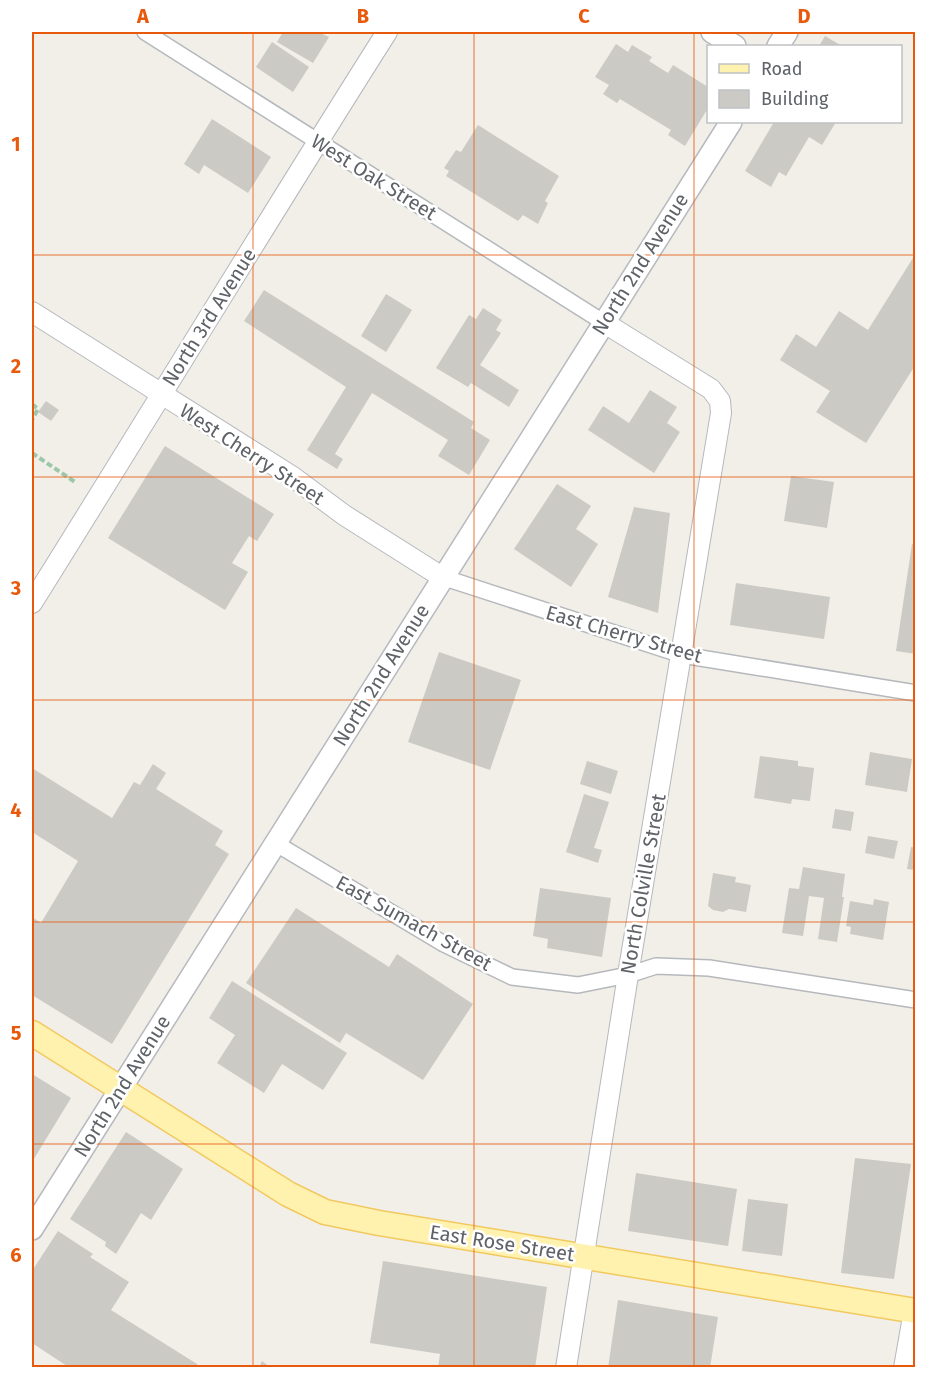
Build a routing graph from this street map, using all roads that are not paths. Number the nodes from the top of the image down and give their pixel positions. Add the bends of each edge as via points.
1 (145, 32) edge
2 (387, 32) edge
3 (712, 32) edge
4 (787, 32) edge
5 (733, 45) edge
6 (779, 45) edge
7 (730, 123) edge
8 (317, 141) junction
9 (32, 312) edge
10 (603, 322) junction
11 (161, 395) junction
12 (442, 578) junction
13 (32, 603) edge
14 (682, 655) junction
15 (915, 693) edge
16 (275, 843) junction
17 (628, 975) junction
18 (915, 1000) edge
19 (32, 1033) edge
20 (120, 1089) junction
21 (32, 1229) edge
22 (584, 1257) junction
23 (915, 1307) edge
24 (566, 1368) edge
25 (904, 1368) edge

1 - 8 street, West Oak Street
2 - 8 street, North 3rd Avenue
3 - 5 main road
4 - 6 main road
7 - 10 main road, North 2nd Avenue
8 - 10 street, West Oak Street
8 - 11 street, North 3rd Avenue
9 - 11 street, West Cherry Street
10 - 12 main road, North 2nd Avenue
10 - 14 street, North Colville Street via 711,389 720,401
11 - 12 street, West Cherry Street via 293,477
11 - 13 street, North 3rd Avenue
12 - 14 street, East Cherry Street
12 - 16 main road, North 2nd Avenue
14 - 15 street, East Cherry Street
14 - 17 street, North Colville Street
16 - 17 street, East Sumach Street via 444,944 512,977 578,985
16 - 20 main road, North 2nd Avenue
17 - 18 street, East Sumach Street via 656,966 710,968
17 - 22 street, North Colville Street
19 - 20 main road, East Rose Street
20 - 21 main road, North 2nd Avenue
20 - 22 main road, East Rose Street via 288,1194 325,1212
22 - 23 main road, East Rose Street
22 - 24 street, North Colville Street
23 - 25 street

